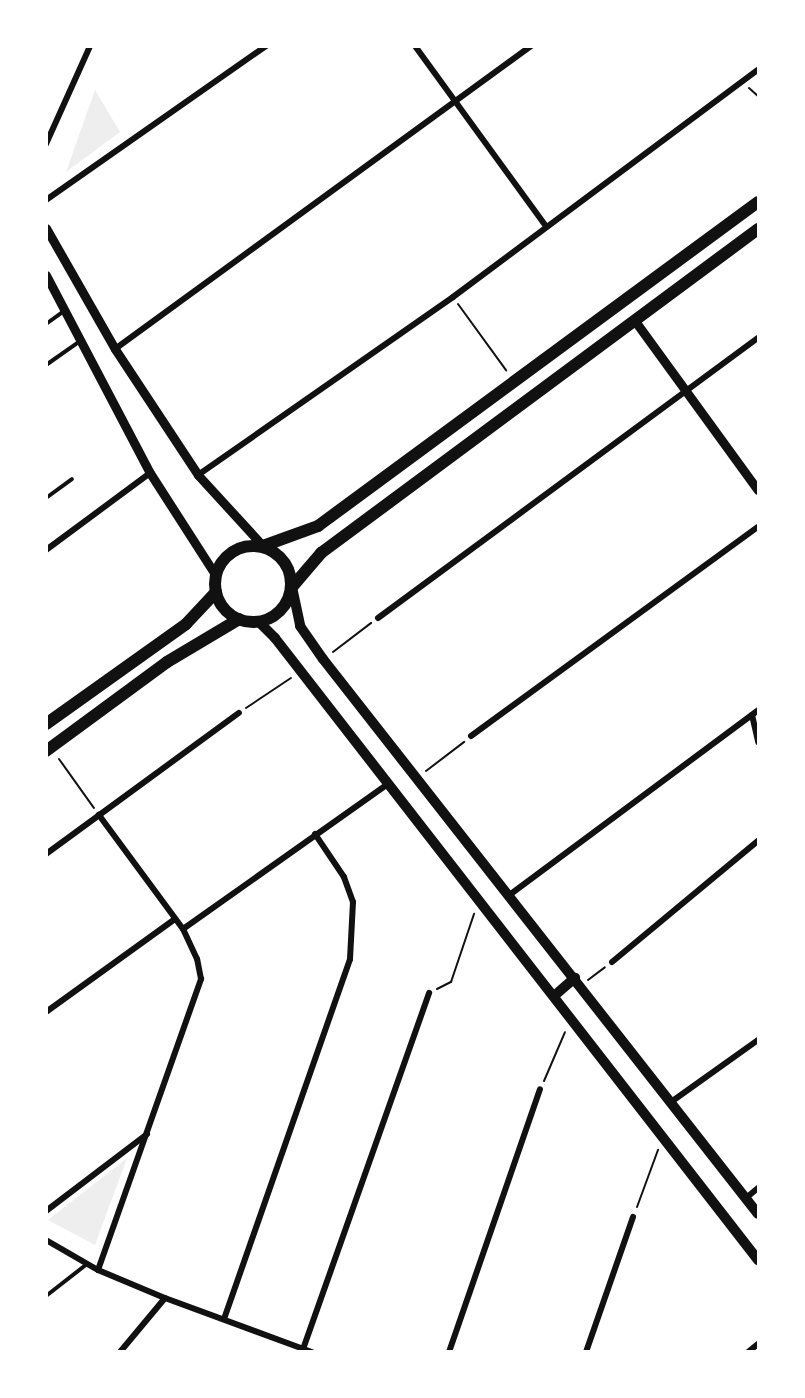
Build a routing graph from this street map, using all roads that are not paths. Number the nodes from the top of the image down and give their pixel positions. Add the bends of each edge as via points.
1 (90, 46) edge
2 (266, 46) edge
3 (415, 46) edge
4 (531, 46) edge
5 (759, 70) edge
6 (453, 102) junction
7 (46, 144) edge
8 (46, 200) edge
9 (759, 202) edge
10 (545, 225) junction
11 (46, 228) edge
12 (759, 229) edge
13 (46, 275) edge
14 (65, 311) junction
15 (635, 321) junction
16 (46, 324) edge
17 (759, 338) edge
18 (81, 340) junction
19 (115, 349) junction
20 (46, 365) edge
21 (686, 391) junction
22 (150, 473) junction
23 (198, 475) junction
24 (72, 478) dead end
25 (759, 490) edge
26 (46, 498) edge
27 (759, 526) edge
28 (263, 546) junction
29 (46, 550) edge
30 (216, 576) junction
31 (292, 587) junction
32 (216, 592) junction
33 (378, 618) road end
34 (239, 619) junction
35 (258, 622) junction
36 (759, 710) edge
37 (239, 713) road end
38 (752, 715) junction
39 (46, 724) edge
40 (471, 736) road end
41 (759, 742) edge
42 (49, 749) edge
43 (388, 784) junction
44 (99, 815) junction
45 (315, 834) junction
46 (759, 841) edge
47 (46, 854) edge
48 (508, 896) junction
49 (175, 919) junction
50 (183, 929) junction
51 (612, 962) road end
52 (578, 982) junction
53 (429, 993) road end
54 (554, 996) junction
55 (46, 1012) edge
56 (759, 1040) edge
57 (540, 1089) road end
58 (671, 1102) junction
59 (147, 1134) junction
60 (759, 1188) edge
61 (746, 1198) junction
62 (46, 1211) edge
63 (759, 1214) edge
64 (633, 1217) road end
65 (46, 1240) edge
66 (759, 1260) edge
67 (88, 1264) junction
68 (98, 1270) junction
69 (46, 1296) edge
70 (165, 1298) junction
71 (224, 1319) junction
72 (759, 1344) edge
73 (302, 1350) edge
74 (123, 1351) edge
75 (312, 1352) edge
76 (450, 1352) edge
77 (586, 1352) edge
78 (748, 1352) edge

1 - 7 street
2 - 8 street
3 - 6 street
4 - 6 street
5 - 10 street
6 - 10 street
6 - 19 street
9 - 28 main road via 318,526
10 - 23 street via 453,297
11 - 19 street
12 - 15 main road
13 - 14 street
14 - 16 lane
14 - 18 street
15 - 21 street
15 - 31 main road via 321,553
17 - 21 street
18 - 20 lane
18 - 22 street
19 - 23 street
21 - 25 street
21 - 33 street
22 - 29 street
22 - 30 street
23 - 28 street
24 - 26 lane
27 - 40 street
28 - 30 main road via 234,551 222,561
28 - 31 main road via 282,558
30 - 32 main road
31 - 35 main road via 280,611
31 - 48 main road via 300,626 323,659
32 - 34 main road via 226,611
32 - 39 main road via 186,624
34 - 35 main road
34 - 42 main road via 167,662
35 - 43 main road
36 - 38 street
37 - 44 street
38 - 41 street
38 - 48 street
43 - 45 street
43 - 54 main road
44 - 47 street
44 - 49 street
45 - 50 street
45 - 71 street via 344,877 353,902 350,959
46 - 51 street
48 - 52 main road
49 - 50 street
49 - 55 street
50 - 59 street via 197,959 201,979
52 - 54 main road
52 - 58 main road
53 - 73 street
54 - 66 main road
56 - 58 street
57 - 76 street
58 - 61 main road
59 - 62 street
59 - 68 street
60 - 61 street
61 - 63 main road
64 - 77 street
65 - 67 street
67 - 68 street
67 - 69 lane
68 - 70 street
70 - 71 street
70 - 74 street
71 - 73 street
72 - 78 street
73 - 75 street

